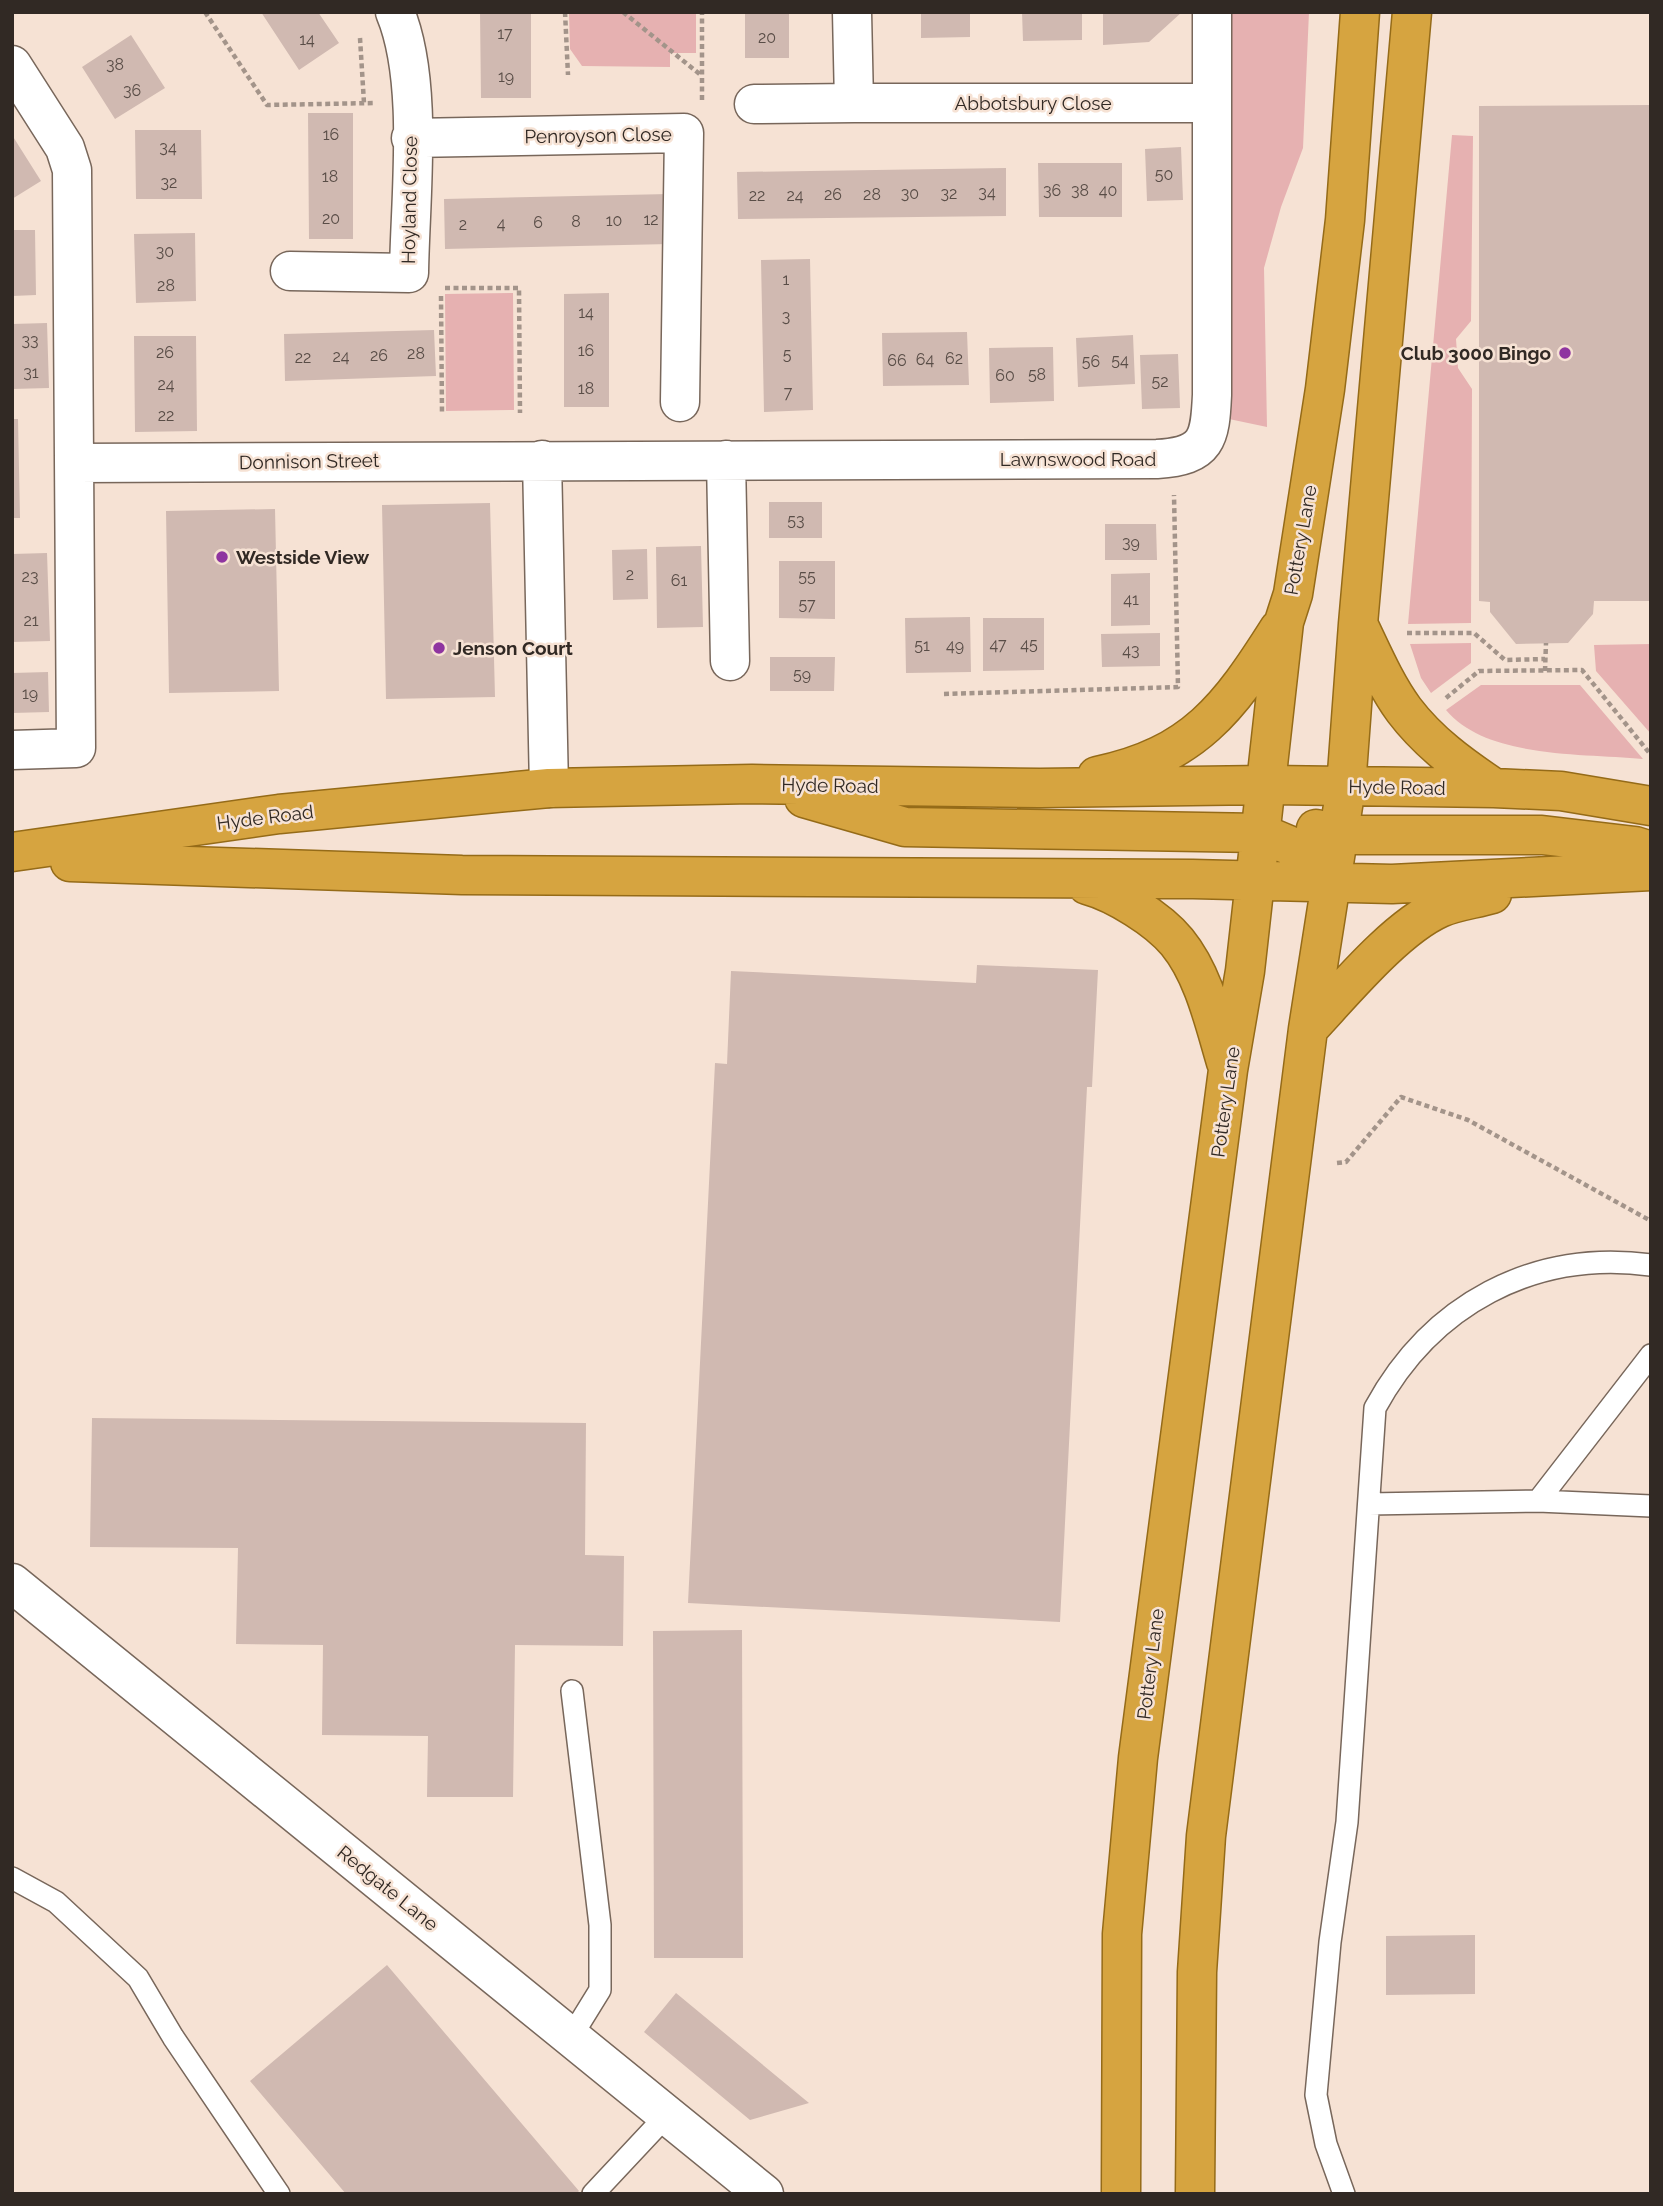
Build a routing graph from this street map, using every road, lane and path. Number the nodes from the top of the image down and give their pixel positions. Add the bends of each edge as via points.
1 (205, 12) edge
2 (395, 12) edge
3 (565, 12) edge
4 (623, 12) edge
5 (702, 12) edge
6 (852, 12) edge
7 (1212, 12) edge
8 (1360, 12) edge
9 (1412, 12) edge
10 (12, 65) edge
11 (568, 75) dead end
12 (702, 76) junction
13 (384, 102) dead end
14 (712, 103) dead end
15 (854, 103) junction
16 (1212, 103) junction
17 (754, 104) dead end
18 (411, 138) junction
19 (290, 271) dead end
20 (680, 402) dead end
21 (520, 413) dead end
22 (442, 414) dead end
23 (542, 460) junction
24 (726, 460) junction
25 (76, 463) junction
26 (1174, 481) dead end
27 (1284, 622) junction
28 (1357, 624) junction
29 (1395, 633) dead end
30 (1546, 643) dead end
31 (1545, 659) junction
32 (730, 661) dead end
33 (1545, 671) junction
34 (944, 694) dead end
35 (1442, 701) dead end
36 (12, 750) edge
37 (1651, 755) edge
38 (752, 784) junction
39 (1266, 785) junction
40 (1346, 787) junction
41 (549, 788) junction
42 (1040, 788) junction
43 (1494, 788) junction
44 (1651, 806) edge
45 (1261, 833) junction
46 (1339, 835) junction
47 (12, 852) edge
48 (12, 859) edge
49 (1641, 865) edge
50 (1068, 880) junction
51 (1255, 881) junction
52 (1331, 883) junction
53 (1308, 1029) junction
54 (1228, 1070) junction
55 (1337, 1163) dead end
56 (1651, 1221) edge
57 (1651, 1265) edge
58 (1651, 1354) edge
59 (1538, 1501) junction
60 (1369, 1504) junction
61 (1651, 1506) edge
62 (12, 1583) edge
63 (572, 1691) dead end
64 (12, 1878) edge
65 (571, 2037) junction
66 (667, 2115) junction
67 (279, 2194) edge
68 (593, 2194) edge
69 (764, 2194) edge
70 (1121, 2194) edge
71 (1195, 2194) edge
72 (1344, 2194) edge

1 - 13 path via 267,105
2 - 18 street, Hoyland Close via 406,39
3 - 11 path
4 - 12 path
5 - 12 path
6 - 15 street
7 - 16 street, Lawnswood Road
8 - 27 highway, Pottery Lane via 1345,220 1325,389 1293,594
9 - 28 highway
10 - 25 street via 65,148 72,170
12 - 14 path via 702,103
15 - 16 street, Abbotsbury Close
15 - 17 street, Abbotsbury Close
16 - 24 street, Lawnswood Road via 1212,395 1210,433 1194,451 1157,459
18 - 19 street, Hoyland Close via 410,273
18 - 20 street, Penroyson Close via 684,133
21 - 22 path via 519,288 440,288
23 - 24 street, Lawnswood Road
23 - 25 street, Donnison Street
23 - 41 street
24 - 32 street
25 - 36 street via 76,748
26 - 34 path, Lawnswood Road via 1178,687
27 - 39 highway, Pottery Lane
27 - 42 highway via 1245,682 1195,736 1124,771
28 - 40 highway
28 - 43 highway via 1417,726
29 - 31 path via 1474,633 1505,660
30 - 31 path
31 - 33 path
33 - 35 path via 1479,671
33 - 37 path via 1582,670
38 - 41 highway, Hyde Road
38 - 42 highway, Hyde Road
38 - 45 highway via 905,827
39 - 40 highway, Hyde Road
39 - 42 highway, Hyde Road
39 - 45 highway, Pottery Lane
39 - 46 highway via 1280,810 1304,826
40 - 43 highway, Hyde Road
40 - 46 highway
41 - 47 highway, Hyde Road via 279,814
43 - 44 highway, Hyde Road via 1562,791
45 - 51 highway, Pottery Lane
45 - 52 highway via 1312,855
46 - 49 highway via 1542,835 1635,846
46 - 52 highway
48 - 50 highway via 462,876
49 - 52 highway via 1392,884
49 - 53 highway via 1507,890 1441,908 1421,918 1371,963
50 - 51 highway
50 - 54 highway via 1127,903 1177,942 1210,1007
51 - 52 highway
51 - 54 highway, Pottery Lane
52 - 53 highway
53 - 71 highway via 1206,1836 1197,1972
54 - 70 highway, Pottery Lane via 1138,1758 1122,1934
55 - 56 path via 1346,1162 1401,1097 1468,1120
57 - 60 lane via 1617,1262 1538,1272 1478,1296 1436,1328 1394,1374 1376,1408
58 - 59 lane
59 - 60 lane
59 - 61 lane
60 - 72 lane via 1347,1822 1316,2095 1326,2144
62 - 65 street, Redgate Lane
63 - 65 lane via 600,1925 600,1990
64 - 67 lane via 56,1902 138,1978
65 - 66 street, Redgate Lane
66 - 68 lane
66 - 69 street, Redgate Lane

